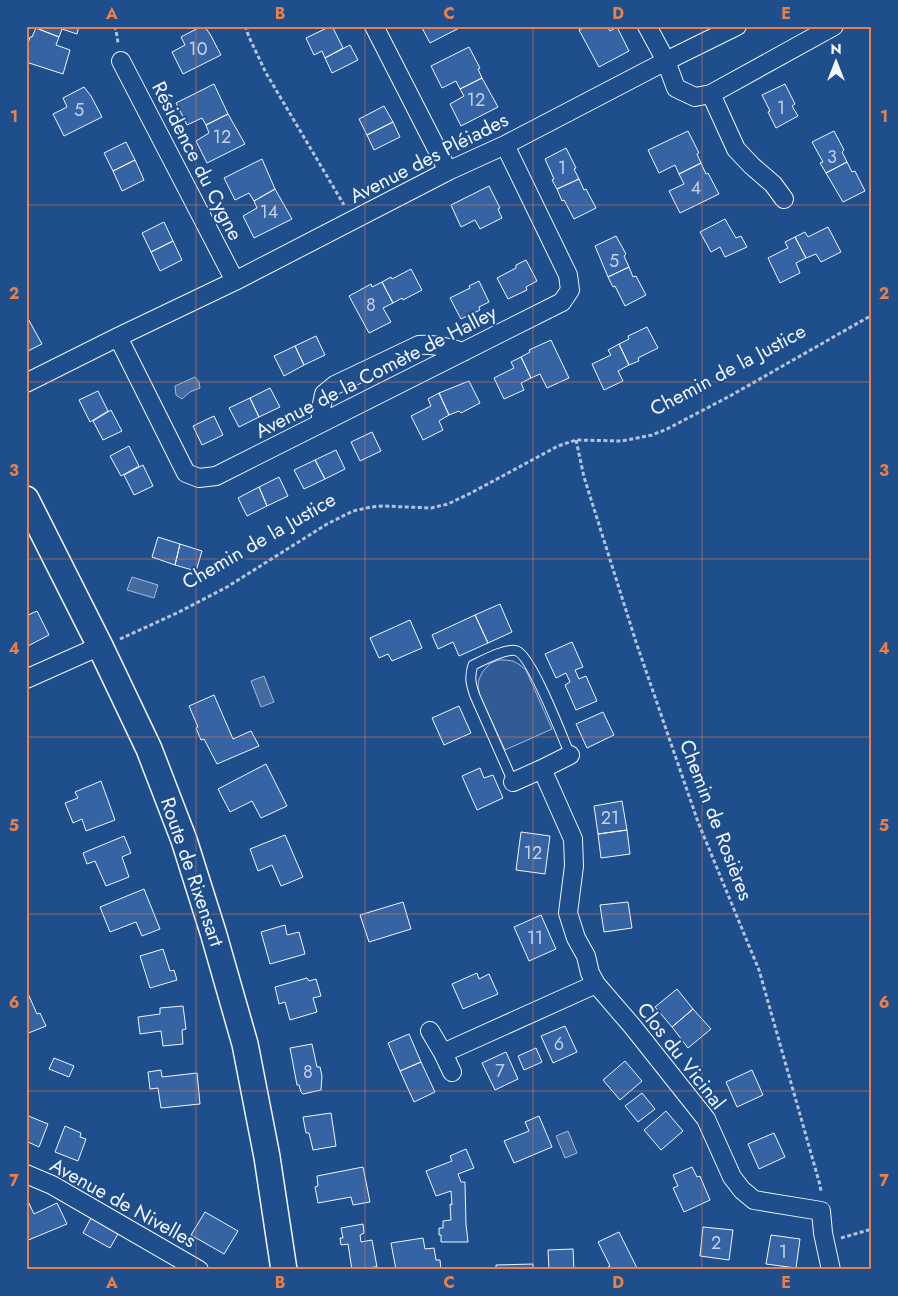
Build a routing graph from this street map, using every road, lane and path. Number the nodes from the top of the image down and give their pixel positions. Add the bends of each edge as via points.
1 (245, 26) edge
2 (374, 26) edge
3 (647, 26) edge
4 (737, 26) edge
5 (828, 27) edge
6 (121, 61) dead end
7 (666, 61) junction
8 (710, 94) junction
9 (505, 145) junction
10 (448, 171) junction
11 (784, 199) dead end
12 (353, 220) junction
13 (235, 281) junction
14 (872, 316) edge
15 (118, 337) junction
16 (463, 352) junction
17 (26, 383) edge
18 (321, 423) junction
19 (576, 440) junction
20 (26, 499) edge
21 (100, 646) junction
22 (26, 679) edge
23 (570, 755) joint
24 (542, 769) junction
25 (513, 782) joint
26 (596, 984) junction
27 (430, 1031) dead end
28 (443, 1053) junction
29 (452, 1072) dead end
30 (26, 1174) edge
31 (822, 1211) junction
32 (872, 1229) edge
33 (826, 1243) junction
34 (198, 1270) edge
35 (284, 1270) edge
36 (831, 1270) edge

1 - 12 path via 266,73
2 - 10 street
3 - 7 street
4 - 7 street, Avenue des Pléiades
5 - 8 street
6 - 13 street, Résidence du Cygne
7 - 8 street via 676,88 695,97
7 - 9 street, Avenue des Pléiades
8 - 11 street via 736,150 773,184
9 - 10 street, Avenue des Pléiades
9 - 16 street, Avenue de la Comète de Halley via 568,275 570,290 562,302
10 - 12 street, Avenue des Pléiades
12 - 13 street, Avenue des Pléiades
13 - 15 street, Avenue des Pléiades
14 - 19 path, Chemin de la Justice via 667,429 622,441
15 - 17 street, Avenue des Pléiades
15 - 18 street, Avenue de la Comète de Halley via 186,473 199,478 216,476
16 - 18 street, Avenue de la Comète de Halley
16 - 18 street via 446,346 419,345 335,385 324,394
19 - 21 path, Chemin de la Justice via 558,446 448,504 431,508 370,506 353,511 202,600 124,638
19 - 31 path, Chemin de Rosières via 584,477 636,642 698,822 759,970 820,1185
20 - 21 street, Route de Rixensart
21 - 22 street
21 - 35 street, Route de Rixensart via 149,749 184,840 214,932 245,1044 268,1157
23 - 24 street
23 - 25 lane via 525,658 517,651 508,650 473,665 470,673 475,696
24 - 25 street
24 - 26 street, Clos du Vicinal via 573,839 574,866 568,913
26 - 28 street
26 - 31 street, Clos du Vicinal via 706,1120 732,1177 742,1190 754,1200
27 - 28 street
28 - 29 street
30 - 34 street, Avenue de Nivelles via 52,1185
31 - 33 street
32 - 33 path
33 - 36 street

